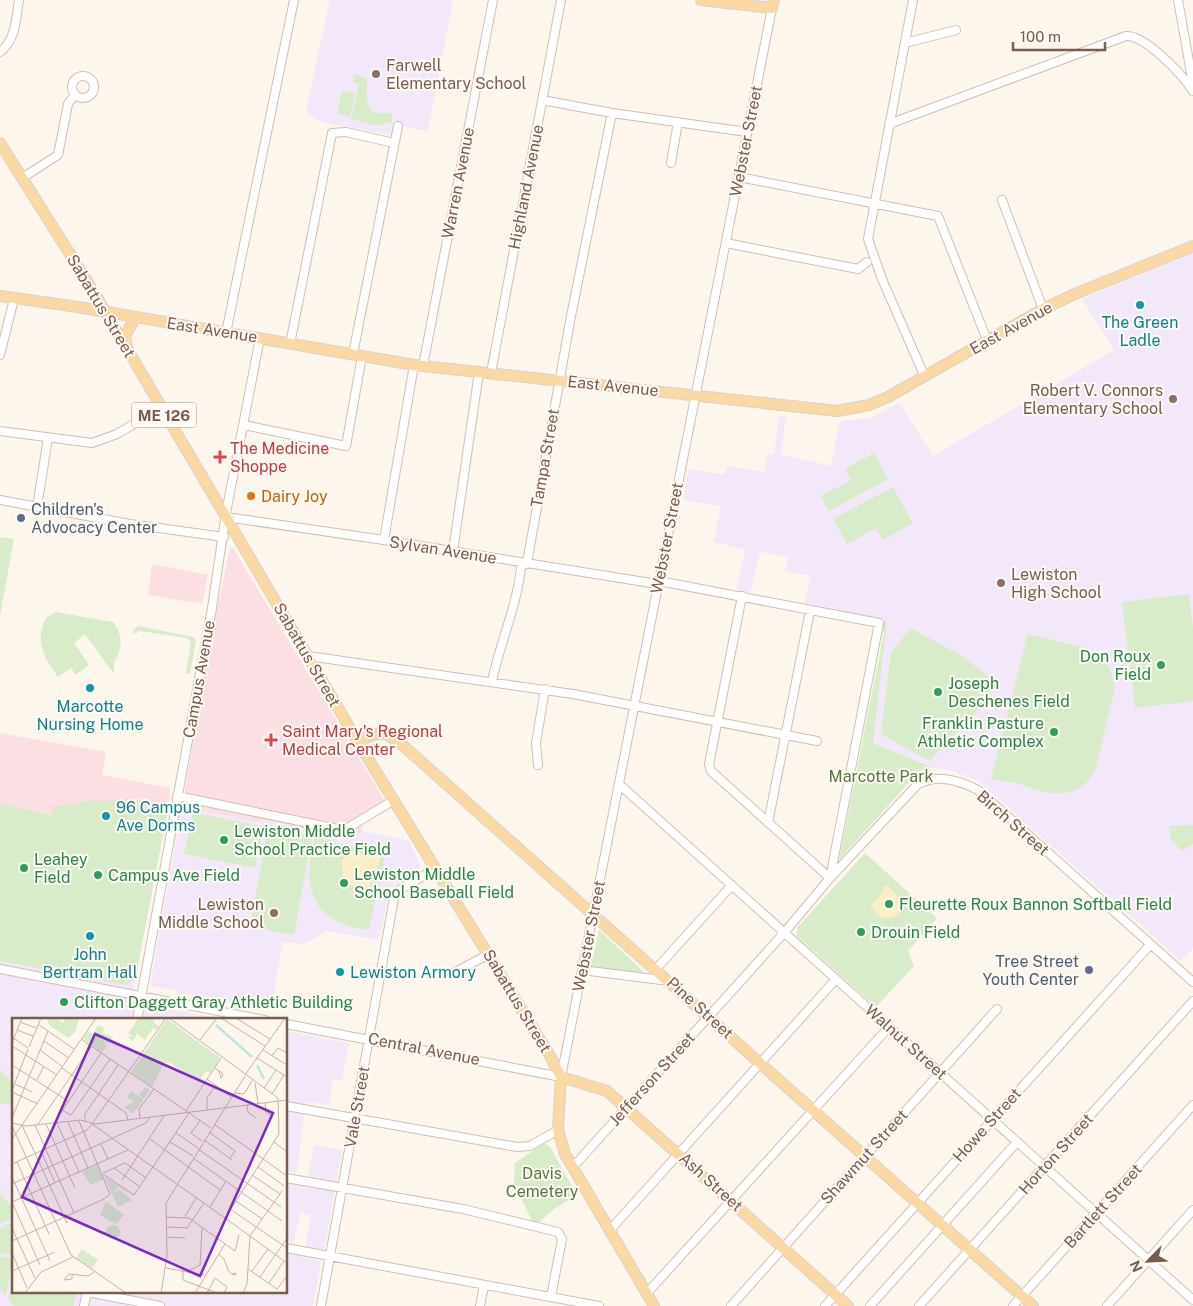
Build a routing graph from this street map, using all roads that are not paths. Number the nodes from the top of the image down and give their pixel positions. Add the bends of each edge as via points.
1 (19, 0) edge
2 (294, 0) edge
3 (494, 0) edge
4 (561, 0) edge
5 (701, 0) edge
6 (913, 0) edge
7 (1178, 0) edge
8 (773, 4) edge
9 (956, 30) dead end
10 (904, 42) junction
11 (0, 52) edge
12 (1193, 84) edge
13 (1193, 91) edge
14 (75, 94) dead end
15 (542, 100) junction
16 (612, 114) junction
17 (678, 122) junction
18 (889, 124) junction
19 (398, 126) dead end
20 (747, 132) junction
21 (0, 143) edge
22 (394, 143) junction
23 (671, 163) dead end
24 (739, 177) junction
25 (22, 178) junction
26 (1002, 200) dead end
27 (873, 202) junction
28 (868, 239) junction
29 (726, 244) junction
30 (1193, 246) edge
31 (867, 262) junction
32 (882, 279) junction
33 (0, 296) edge
34 (14, 299) junction
35 (1044, 309) junction
36 (104, 312) junction
37 (135, 318) junction
38 (226, 333) junction
39 (260, 338) junction
40 (987, 340) junction
41 (290, 344) junction
42 (128, 354) junction
43 (0, 355) edge
44 (357, 355) junction
45 (419, 366) junction
46 (479, 372) junction
47 (491, 373) junction
48 (924, 375) junction
49 (560, 381) junction
50 (696, 394) junction
51 (161, 408) junction
52 (244, 425) junction
53 (0, 431) edge
54 (48, 438) junction
55 (0, 500) edge
56 (37, 507) junction
57 (226, 517) junction
58 (224, 537) junction
59 (384, 540) junction
60 (453, 551) junction
61 (527, 563) junction
62 (659, 581) junction
63 (742, 596) junction
64 (810, 610) junction
65 (308, 656) junction
66 (492, 681) junction
67 (545, 690) junction
68 (634, 705) junction
69 (718, 721) junction
70 (786, 734) junction
71 (817, 741) dead end
72 (358, 742) junction
73 (538, 765) dead end
74 (619, 784) junction
75 (177, 796) junction
76 (394, 800) junction
77 (768, 823) junction
78 (435, 869) junction
79 (830, 878) junction
80 (732, 885) junction
81 (593, 913) junction
82 (784, 933) junction
83 (1150, 945) junction
84 (488, 954) junction
85 (0, 969) edge
86 (656, 969) junction
87 (582, 970) junction
88 (452, 974) dead end
89 (836, 979) junction
90 (670, 981) junction
91 (1193, 982) edge
92 (141, 997) junction
93 (1193, 1001) edge
94 (997, 1009) dead end
95 (709, 1016) junction
96 (137, 1018) edge
97 (254, 1018) edge
98 (288, 1024) edge
99 (889, 1026) junction
100 (370, 1039) junction
101 (761, 1063) junction
102 (940, 1073) junction
103 (561, 1077) junction
104 (288, 1106) edge
105 (1193, 1106) edge
106 (626, 1108) junction
107 (813, 1110) junction
108 (355, 1120) junction
109 (993, 1120) junction
110 (558, 1130) junction
111 (1017, 1142) junction
112 (679, 1153) junction
113 (866, 1156) junction
114 (1045, 1166) junction
115 (573, 1167) junction
116 (288, 1178) edge
117 (342, 1188) junction
118 (731, 1200) junction
119 (918, 1203) junction
120 (1193, 1210) edge
121 (1096, 1213) junction
122 (943, 1225) junction
123 (610, 1230) junction
124 (783, 1247) junction
125 (288, 1248) edge
126 (970, 1250) junction
127 (330, 1256) junction
128 (1149, 1260) junction
129 (484, 1285) junction
130 (646, 1293) junction
131 (97, 1294) edge
132 (835, 1294) junction
133 (1022, 1296) junction
134 (551, 1297) junction
135 (1193, 1300) edge
136 (160, 1306) edge
137 (321, 1306) edge
138 (480, 1306) edge
139 (599, 1306) edge
140 (654, 1306) edge
141 (730, 1306) edge
142 (825, 1306) edge
143 (848, 1306) edge
144 (870, 1306) edge
145 (919, 1306) edge
146 (1013, 1306) edge
147 (1033, 1306) edge
148 (1107, 1306) edge

1 - 11 street via 12,37
2 - 38 street
3 - 45 street, Warren Avenue
4 - 15 street, Highland Avenue
5 - 8 main road
6 - 10 street
7 - 12 street
8 - 20 street, Webster Street
9 - 10 street
10 - 18 street
13 - 18 street via 1147,44 1126,36
14 - 25 street via 68,104 58,155
15 - 16 street
15 - 47 street, Highland Avenue
16 - 17 street
16 - 49 street, Tampa Street
17 - 20 street
17 - 23 street
18 - 27 street
19 - 22 street
20 - 24 street, Webster Street
21 - 25 main road, Sabattus Street / ME 126
22 - 41 street via 346,132 332,133
22 - 44 street
24 - 27 street
24 - 29 street, Webster Street
25 - 36 main road, Sabattus Street / ME 126
26 - 35 street
27 - 28 street
27 - 40 street via 938,216
28 - 31 street
28 - 32 street
29 - 31 street via 858,269
29 - 50 street, Webster Street
30 - 35 main road, East Avenue
31 - 32 street
32 - 48 street
33 - 34 main road, East Avenue
34 - 36 main road, East Avenue
34 - 43 street
35 - 40 main road, East Avenue
36 - 37 main road, East Avenue
36 - 42 main road, Sabattus Street / ME 126
37 - 38 main road, East Avenue
37 - 42 main road via 125,336
38 - 39 main road, East Avenue
39 - 41 main road, East Avenue
39 - 52 street, Campus Avenue
40 - 48 main road, East Avenue
41 - 44 main road, East Avenue
42 - 51 main road, Sabattus Street / ME 126
44 - 45 main road, East Avenue
44 - 52 street via 346,446
45 - 46 main road, East Avenue
45 - 59 street, Warren Avenue
46 - 47 main road, East Avenue
46 - 60 street
47 - 49 main road, East Avenue
48 - 50 main road, East Avenue via 869,405 848,410 806,409
49 - 50 main road, East Avenue
49 - 61 street, Tampa Street
50 - 62 street, Webster Street
51 - 54 street via 117,434 92,443
51 - 57 main road, Sabattus Street / ME 126
52 - 57 street, Campus Avenue
53 - 54 street
54 - 56 street
55 - 56 street
56 - 58 street
57 - 58 street, Campus Avenue
57 - 59 street, Sylvan Avenue
57 - 65 main road, Sabattus Street / ME 126
58 - 75 street, Campus Avenue
59 - 60 street, Sylvan Avenue
60 - 61 street, Sylvan Avenue
61 - 62 street, Sylvan Avenue via 651,583
61 - 66 street, Tampa Street via 521,567
62 - 63 street, Sylvan Avenue
62 - 68 street, Webster Street
63 - 64 street, Sylvan Avenue
63 - 69 street
64 - 70 street
64 - 79 street, Sylvan Avenue via 879,624
65 - 66 street
65 - 72 main road, Sabattus Street / ME 126
66 - 67 street
67 - 68 street
67 - 73 street via 536,743
68 - 69 street
68 - 74 street, Webster Street
69 - 70 street
69 - 77 street via 709,764 711,771
70 - 71 street
70 - 77 street
72 - 76 main road, Sabattus Street / ME 126
72 - 81 main road, Pine Street via 376,733 386,734 396,741
74 - 80 street, Walnut Street
74 - 81 street, Webster Street
75 - 76 street via 338,829 346,829
75 - 92 street, Campus Avenue
76 - 78 main road, Sabattus Street / ME 126
77 - 79 street
78 - 84 main road, Sabattus Street / ME 126
78 - 100 street, Vale Street via 401,889 394,898
79 - 82 street, Jefferson Street
79 - 83 street, Birch Street via 917,785 930,778 955,780 985,796
80 - 82 street, Walnut Street
80 - 86 street
81 - 86 main road, Pine Street
81 - 87 street, Webster Street
82 - 89 street, Walnut Street
82 - 95 street, Jefferson Street
83 - 91 street, Birch Street
83 - 109 street, Howe Street
84 - 88 street
84 - 103 main road, Sabattus Street / ME 126
85 - 92 street
86 - 90 main road, Pine Street
87 - 90 street
87 - 103 street, Webster Street
89 - 99 street, Walnut Street
89 - 101 street
90 - 95 main road, Pine Street
92 - 96 street, Campus Avenue
92 - 97 street
93 - 114 street, Horton Street
94 - 102 street, Shawmut Street
95 - 101 main road, Pine Street
95 - 106 street, Jefferson Street
98 - 100 street, Central Avenue
99 - 102 street, Walnut Street
99 - 107 street
100 - 103 street, Central Avenue
100 - 108 street, Vale Street
101 - 107 main road, Pine Street
101 - 112 street
102 - 109 street, Walnut Street
102 - 113 street, Shawmut Street
103 - 106 main road, Ash Street via 602,1088
103 - 110 main road
104 - 108 street
105 - 121 street, Bartlett Street
106 - 112 main road, Ash Street
106 - 115 street, Jefferson Street
107 - 113 main road, Pine Street
107 - 118 street
108 - 110 street via 523,1148
108 - 117 street, Vale Street
109 - 111 street, Walnut Street
109 - 119 street, Howe Street
110 - 115 main road
111 - 114 street, Walnut Street
111 - 122 street
112 - 118 main road, Ash Street
112 - 123 street
113 - 119 main road, Pine Street
113 - 124 street, Shawmut Street
114 - 121 street, Walnut Street
114 - 126 street, Horton Street
115 - 123 main road
116 - 117 street
117 - 127 street, Vale Street
117 - 134 street via 463,1208 558,1232 562,1239
118 - 124 main road, Ash Street
118 - 130 street
119 - 122 main road, Pine Street
119 - 132 street, Howe Street
120 - 128 street
121 - 128 street, Walnut Street
121 - 133 street, Bartlett Street
122 - 126 main road, Pine Street
122 - 144 street
123 - 130 main road
124 - 132 main road, Ash Street
124 - 141 street, Shawmut Street
125 - 127 street
126 - 133 main road, Pine Street
126 - 145 street, Horton Street
127 - 129 street
127 - 137 street, Vale Street
128 - 135 street, Walnut Street
128 - 148 street
129 - 134 street
129 - 138 street
130 - 140 main road
131 - 136 street
132 - 142 street, Howe Street
132 - 143 main road, Ash Street
133 - 146 street, Bartlett Street
133 - 147 main road, Pine Street
134 - 139 street

